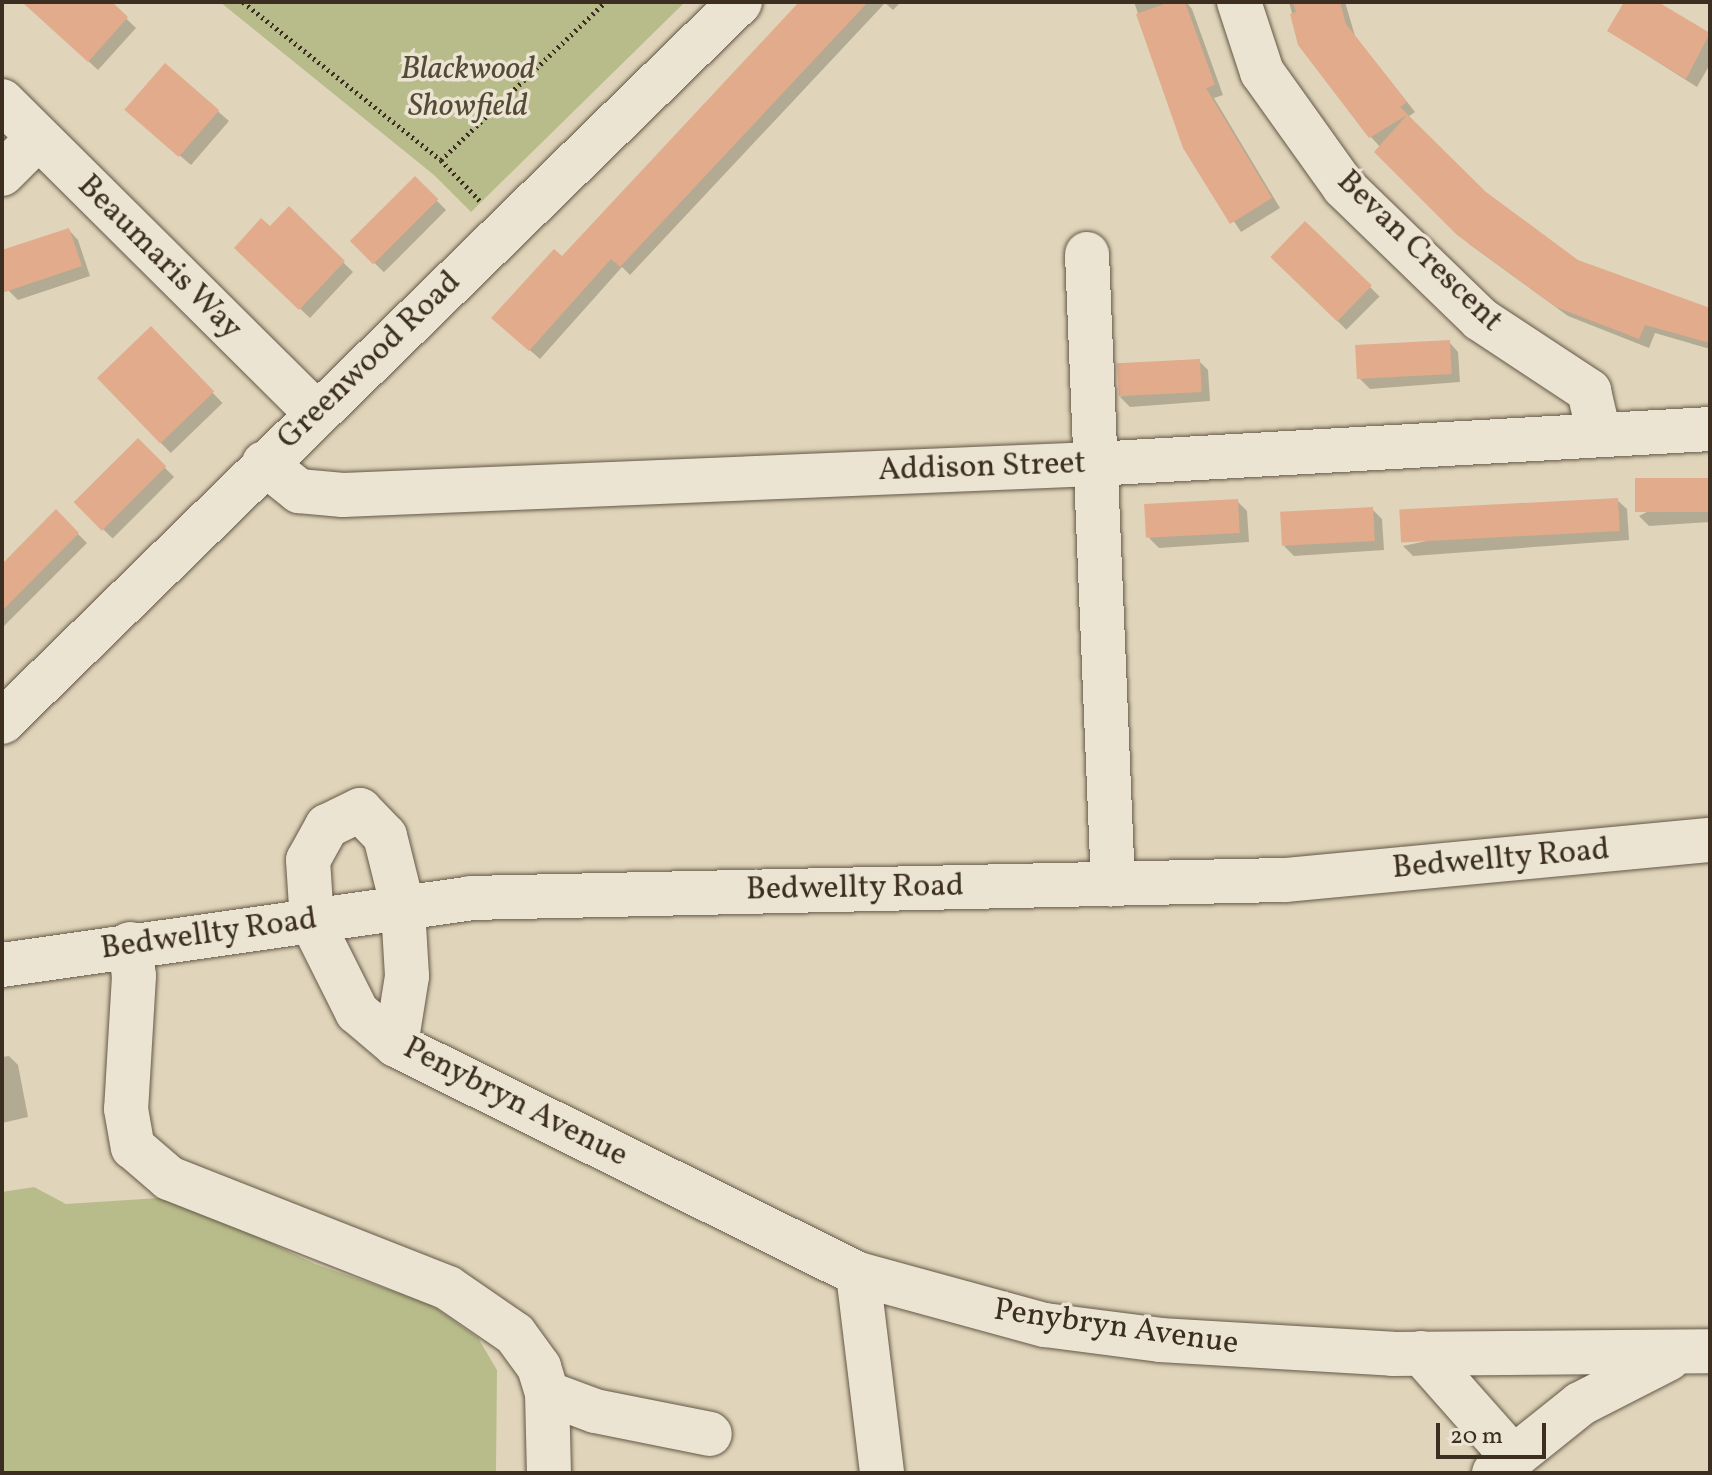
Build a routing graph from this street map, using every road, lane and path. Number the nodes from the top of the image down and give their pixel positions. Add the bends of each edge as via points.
1 (243, 2) edge
2 (605, 2) edge
3 (740, 2) edge
4 (1239, 2) edge
5 (2, 101) edge
6 (38, 138) junction
7 (441, 160) junction
8 (2, 174) edge
9 (487, 208) dead end
10 (1087, 254) dead end
11 (316, 413) junction
12 (1710, 429) edge
13 (1599, 434) junction
14 (264, 463) junction
15 (1094, 464) junction
16 (2, 722) edge
17 (1710, 840) edge
18 (1113, 884) junction
19 (403, 908) junction
20 (312, 922) junction
21 (130, 944) junction
22 (2, 965) edge
23 (396, 1045) junction
24 (858, 1274) junction
25 (1421, 1353) junction
26 (1693, 1353) edge
27 (547, 1393) junction
28 (710, 1434) dead end
29 (1503, 1465) edge
30 (549, 1473) edge
31 (882, 1473) edge

1 - 7 path
2 - 7 path
3 - 11 street, Greenwood Road
4 - 13 street, Bevan Crescent via 1262,72 1344,187 1480,319 1589,391
5 - 6 street, Beaumaris Way
6 - 8 street
6 - 11 street, Beaumaris Way
7 - 9 path
10 - 15 street
11 - 14 street, Greenwood Road
12 - 13 street, Addison Street
13 - 15 street, Addison Street
14 - 15 street, Addison Street via 299,491 343,495
14 - 16 street, Greenwood Road
15 - 18 street
17 - 18 street, Bedwellty Road via 1285,880
18 - 19 street, Bedwellty Road via 470,898
19 - 20 street, Bedwellty Road
19 - 20 street via 385,836 360,810 327,826 308,860
19 - 23 street via 407,976
20 - 21 street, Bedwellty Road
20 - 23 street, Penybryn Avenue via 357,1012
21 - 22 street, Bedwellty Road
21 - 27 street via 134,976 126,1109 133,1147 169,1178 448,1288 515,1334 539,1367
23 - 24 street, Penybryn Avenue
24 - 25 street, Penybryn Avenue via 1045,1325 1296,1351
24 - 31 street
25 - 26 street, Penybryn Avenue
25 - 29 street
26 - 29 street via 1580,1404
27 - 28 street via 595,1411
27 - 30 street

